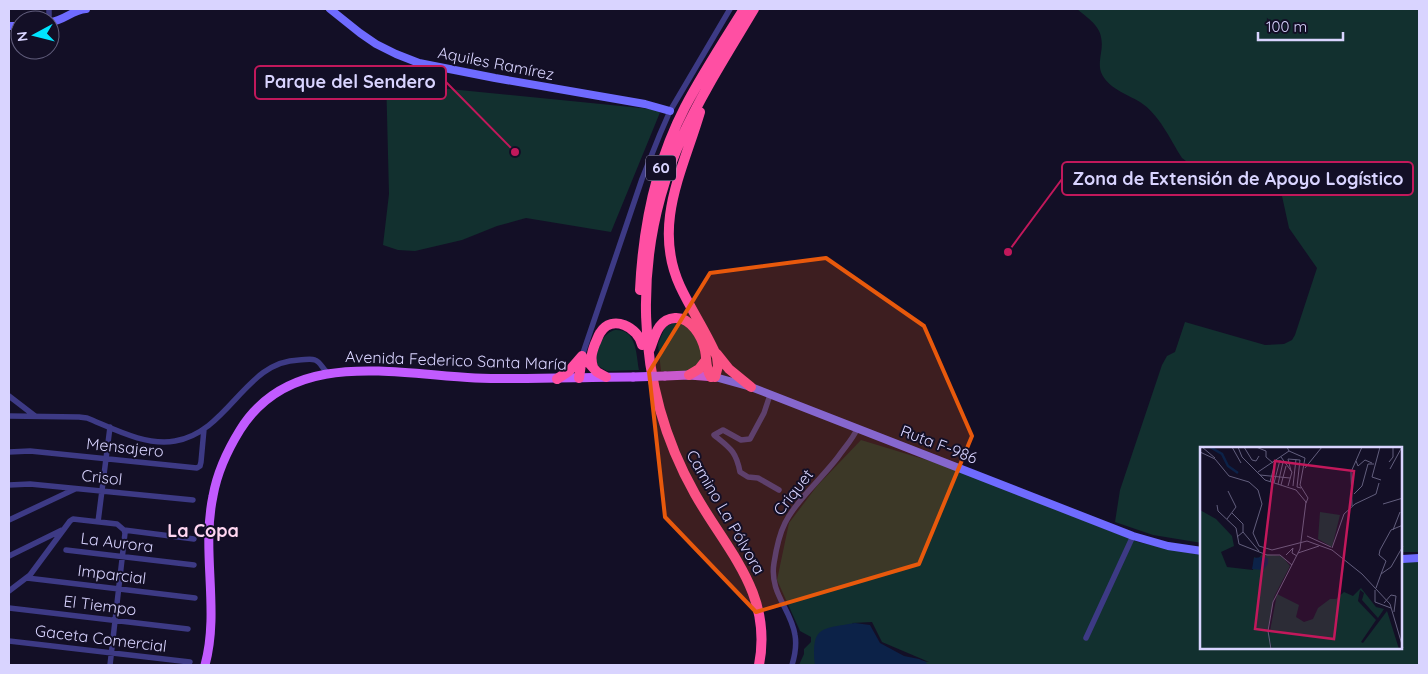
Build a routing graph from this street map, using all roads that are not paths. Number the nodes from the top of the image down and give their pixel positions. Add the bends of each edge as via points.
1 (86, 9) edge
2 (330, 9) edge
3 (730, 9) edge
4 (744, 9) edge
5 (754, 9) edge
6 (60, 20) edge
7 (706, 92) junction
8 (670, 111) junction
9 (642, 346) junction
10 (713, 349) junction
11 (649, 355) junction
12 (587, 360) junction
13 (706, 360) junction
14 (328, 373) junction
15 (689, 375) junction
16 (665, 376) joint
17 (606, 377) junction
18 (713, 377) junction
19 (579, 378) junction
20 (557, 379) junction
21 (752, 387) junction
22 (770, 395) junction
23 (9, 396) edge
24 (9, 416) edge
25 (35, 416) junction
26 (110, 427) junction
27 (204, 429) junction
28 (857, 429) junction
29 (9, 452) edge
30 (106, 459) junction
31 (9, 485) edge
32 (76, 488) junction
33 (780, 490) dead end
34 (101, 491) junction
35 (193, 500) dead end
36 (9, 520) edge
37 (98, 522) junction
38 (64, 529) junction
39 (124, 530) junction
40 (1133, 536) junction
41 (194, 539) dead end
42 (66, 550) dead end
43 (1200, 551) edge
44 (9, 556) edge
45 (123, 556) junction
46 (1419, 558) edge
47 (1403, 559) edge
48 (194, 565) dead end
49 (27, 578) junction
50 (120, 588) junction
51 (9, 591) edge
52 (195, 598) dead end
53 (9, 608) edge
54 (116, 620) junction
55 (188, 629) dead end
56 (1086, 638) dead end
57 (9, 641) edge
58 (112, 653) junction
59 (190, 662) dead end
60 (110, 665) edge
61 (205, 665) edge
62 (753, 665) edge
63 (759, 665) edge
64 (792, 665) edge

1 - 6 main road
2 - 8 main road, Aquiles Ramírez via 376,44 419,62
3 - 8 street
4 - 9 highway, Camino La Pólvora / 60 via 686,107 669,143 657,181 642,264
5 - 7 highway, Camino La Pólvora / 60
7 - 10 highway via 673,195 668,233 680,285
7 - 11 highway, Camino La Pólvora / 60 via 675,155 655,223 646,298
8 - 12 street via 642,179
9 - 12 highway via 631,328 615,324 600,332
9 - 62 highway, Camino La Pólvora / 60 via 650,395 663,440 689,496 734,565 747,594 755,630
10 - 18 highway via 718,362
10 - 21 highway via 729,369
11 - 13 highway via 659,327 676,318 690,323 704,347
11 - 63 highway, Camino La Pólvora / 60 via 656,398 673,449 694,493 733,552 753,593 761,631
12 - 17 highway
12 - 19 highway
12 - 20 highway
13 - 15 highway
13 - 18 highway
14 - 20 main road, Avenida Federico Santa María via 363,371
14 - 27 street via 316,360 281,362 263,372
14 - 61 main road, Avenida Federico Santa María via 294,382 259,405 224,459 210,511 210,628
15 - 16 main road, Ruta F-986
15 - 18 main road, Ruta F-986
16 - 17 main road, Avenida Federico Santa María, bridge
17 - 19 main road, Avenida Federico Santa María
18 - 21 main road, Ruta F-986
19 - 20 main road, Avenida Federico Santa María
21 - 22 main road, Ruta F-986
22 - 28 main road, Ruta F-986
22 - 33 street via 750,439 741,440 723,430 714,435 733,451 740,472
23 - 25 street
24 - 25 street
25 - 26 street via 87,418
26 - 27 street via 144,439 165,442 186,438
26 - 30 street
27 - 30 street, Mensajero via 201,462 197,468
28 - 40 main road, Ruta F-986
28 - 64 street, Criquet via 789,516 780,534 773,576 777,595 795,635
29 - 30 street, Mensajero via 30,451
30 - 34 street
31 - 32 street, Crisol
32 - 34 street, Crisol
32 - 36 street
34 - 35 street, Crisol
34 - 37 street
37 - 38 street via 73,519
37 - 39 street via 117,524
38 - 44 street
38 - 49 street
39 - 41 street
39 - 45 street
40 - 43 main road, Ruta F-986
40 - 56 street
42 - 45 street, La Aurora
45 - 48 street, La Aurora
45 - 50 street
46 - 47 main road
49 - 50 street, Imparcial
49 - 51 street
50 - 52 street, Imparcial
50 - 54 street
53 - 54 street, El Tiempo
54 - 55 street, El Tiempo
54 - 58 street
57 - 58 street, Gaceta Comercial
58 - 59 street, Gaceta Comercial
58 - 60 street

